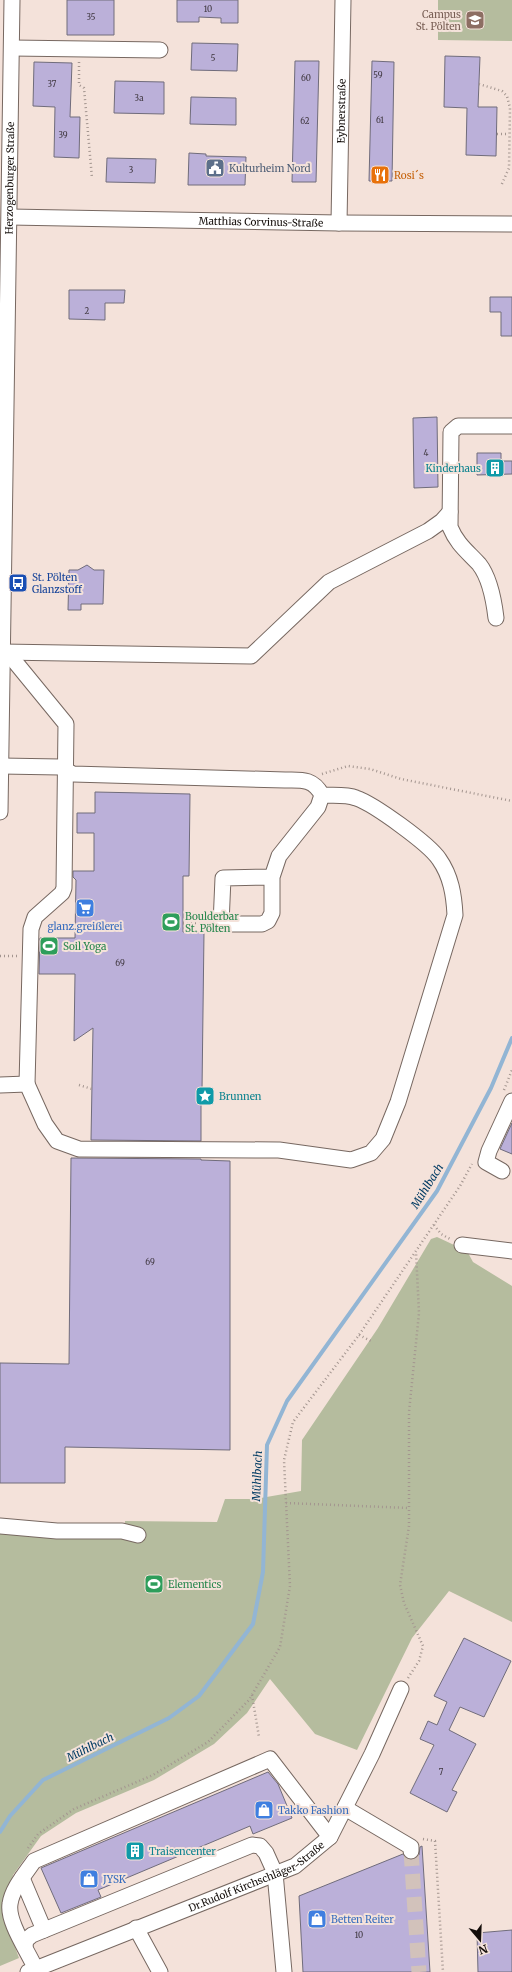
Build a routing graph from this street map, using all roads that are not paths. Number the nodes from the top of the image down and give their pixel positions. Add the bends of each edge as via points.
1 (12, 0) edge
2 (343, 0) edge
3 (12, 48) junction
4 (160, 50) dead end
5 (10, 217) junction
6 (340, 223) junction
7 (512, 224) edge
8 (512, 426) edge
9 (450, 512) junction
10 (496, 618) dead end
11 (4, 652) junction
12 (1, 766) edge
13 (66, 771) junction
14 (322, 795) junction
15 (0, 812) edge
16 (272, 877) junction
17 (27, 1084) junction
18 (0, 1085) edge
19 (512, 1101) edge
20 (502, 1171) dead end
21 (462, 1245) road end
22 (512, 1251) edge
23 (0, 1526) edge
24 (138, 1535) dead end
25 (401, 1689) road end
26 (345, 1808) junction
27 (330, 1837) junction
28 (411, 1851) tunnel mouth
29 (275, 1873) junction
30 (22, 1878) junction
31 (136, 1928) junction
32 (44, 1930) junction
33 (25, 1946) junction
34 (34, 1971) edge
35 (160, 1972) edge
36 (284, 1972) edge

1 - 3 street, Herzogenburger Straße
2 - 6 street, Eybnerstraße
3 - 4 street
3 - 5 street, Herzogenburger Straße
5 - 6 street, Matthias Corvinus-Straße
5 - 11 street, Herzogenburger Straße
6 - 7 street, Matthias Corvinus-Straße
8 - 9 street via 458,426 451,432
9 - 10 street via 450,527 455,540 480,566 494,597
9 - 11 street via 428,531 329,582 250,656
11 - 12 street, Herzogenburger Straße
11 - 13 street via 66,724
12 - 13 street via 60,767
12 - 15 street, Herzogenburger Straße
13 - 14 street via 73,774 304,779 318,788
13 - 17 street via 64,888 62,894 35,917 31,929
14 - 16 street via 318,807 279,856
14 - 17 street via 355,797 373,806 414,836 439,859 453,889 455,915 398,1102 383,1139 371,1153 351,1160 279,1150 79,1149 57,1141 45,1124
16 - 16 street via 223,878 222,924 262,924 268,921 272,913
17 - 18 street
19 - 20 street via 486,1162
21 - 22 street
23 - 24 street via 57,1531 122,1530
25 - 26 street, Dr.Rudolf Kirchschläger-Straße
26 - 27 street, Dr.Rudolf Kirchschläger-Straße
26 - 28 street via 411,1847
27 - 29 street, Dr.Rudolf Kirchschläger-Straße via 295,1866
27 - 30 street via 270,1759 34,1862
29 - 31 street, Dr.Rudolf Kirchschläger-Straße
29 - 32 street via 266,1853 260,1846 252,1844
29 - 36 street
30 - 32 street
30 - 33 street via 10,1906 12,1919
31 - 34 street, Dr.Rudolf Kirchschläger-Straße
31 - 35 street
32 - 33 street via 26,1940
33 - 34 street

